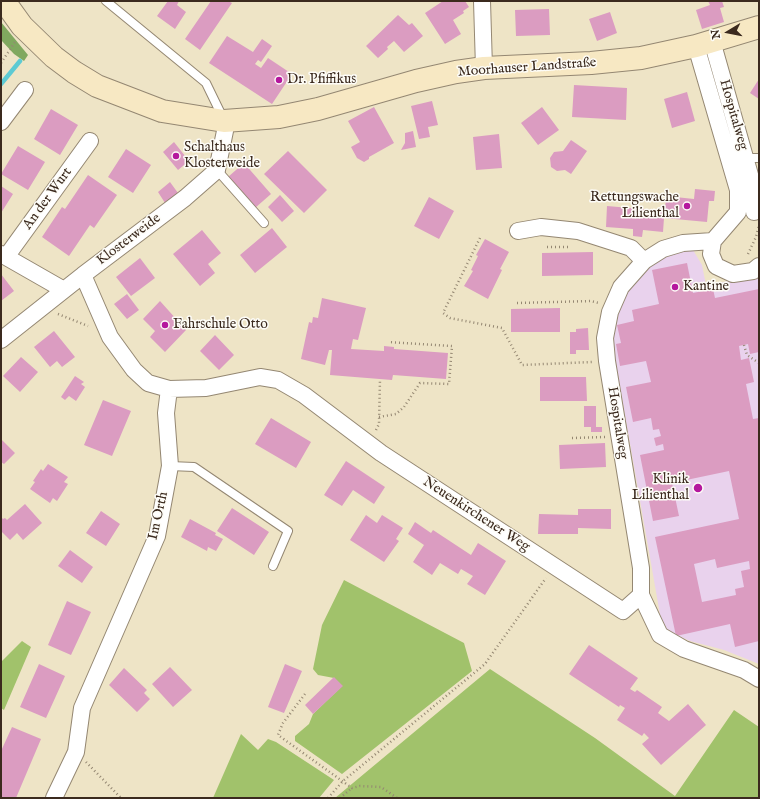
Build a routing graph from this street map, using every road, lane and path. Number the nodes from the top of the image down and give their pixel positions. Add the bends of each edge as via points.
1 (4, 1) edge
2 (106, 1) edge
3 (482, 1) edge
4 (759, 27) edge
5 (704, 43) junction
6 (484, 68) junction
7 (25, 90) dead end
8 (224, 121) junction
9 (1, 122) edge
10 (90, 141) dead end
11 (728, 158) junction
12 (752, 158) edge
13 (217, 170) junction
14 (738, 212) junction
15 (757, 216) edge
16 (264, 223) dead end
17 (518, 231) dead end
18 (480, 238) dead end
19 (712, 241) junction
20 (4, 256) edge
21 (644, 261) junction
22 (759, 266) edge
23 (740, 273) junction
24 (83, 275) junction
25 (64, 290) junction
26 (517, 303) dead end
27 (613, 305) junction
28 (43, 307) junction
29 (110, 336) junction
30 (1, 340) edge
31 (389, 342) dead end
32 (744, 345) dead end
33 (607, 362) junction
34 (759, 363) edge
35 (380, 379) dead end
36 (169, 389) junction
37 (379, 417) junction
38 (619, 436) junction
39 (572, 438) dead end
40 (370, 445) junction
41 (170, 466) junction
42 (273, 566) dead end
43 (554, 566) junction
44 (641, 596) junction
45 (759, 679) edge
46 (305, 694) dead end
47 (76, 752) junction
48 (343, 781) junction
49 (352, 788) junction
50 (54, 798) edge
51 (121, 798) edge
52 (328, 798) edge
53 (340, 798) edge
54 (397, 798) edge

1 - 8 street, Moorhauser Landstraße via 22,26 54,57 97,86 162,111
2 - 8 lane via 206,82
3 - 6 street
4 - 5 street, Moorhauser Landstraße
5 - 6 street, Moorhauser Landstraße via 641,58
5 - 11 street, Hospitalweg
5 - 12 street, Hospitalweg
6 - 8 street, Moorhauser Landstraße via 416,81 318,109 252,120
7 - 9 street
8 - 13 street via 225,131
10 - 20 street, An der Wurt
11 - 12 lane
11 - 14 street, Hospitalweg via 738,190
12 - 15 street, Hospitalweg
13 - 16 lane
13 - 24 street, Klosterweide via 185,198
14 - 15 street
14 - 19 street
15 - 23 path via 756,236
17 - 21 street via 540,227 578,231 631,248
18 - 33 path via 443,313 450,318 502,328 522,365
19 - 21 street, Hospitalweg via 684,242 663,249
19 - 23 street via 711,254 716,266 733,274
20 - 25 street, An der Wurt
21 - 27 street, Hospitalweg via 621,287
22 - 23 street via 753,271
24 - 25 street, Klosterweide
24 - 29 street
25 - 28 street, Klosterweide
26 - 27 path via 592,302
27 - 33 street, Hospitalweg via 605,338
28 - 29 path
28 - 30 street, Klosterweide
29 - 36 street via 134,370 148,383
31 - 37 path via 452,346 449,384 420,383 404,408 396,414
32 - 34 path via 747,355
33 - 38 street, Hospitalweg
35 - 37 path
36 - 40 street, Neuenkirchener Weg via 206,388 260,376 278,380 304,395
36 - 41 street, Im Orth via 166,413
37 - 40 path via 379,424
38 - 39 path
38 - 44 street, Hospitalweg via 641,568
40 - 43 street, Neuenkirchener Weg
41 - 42 lane via 194,467 288,531
41 - 47 street, Im Orth via 157,536 82,708
43 - 44 street, Neuenkirchener Weg via 623,611
43 - 48 path via 485,664
44 - 45 street via 660,635 684,649 744,670
46 - 48 path via 283,723 278,735
47 - 50 street, Im Orth
47 - 51 path
48 - 49 path
48 - 52 path
49 - 53 path
49 - 54 path via 381,788

